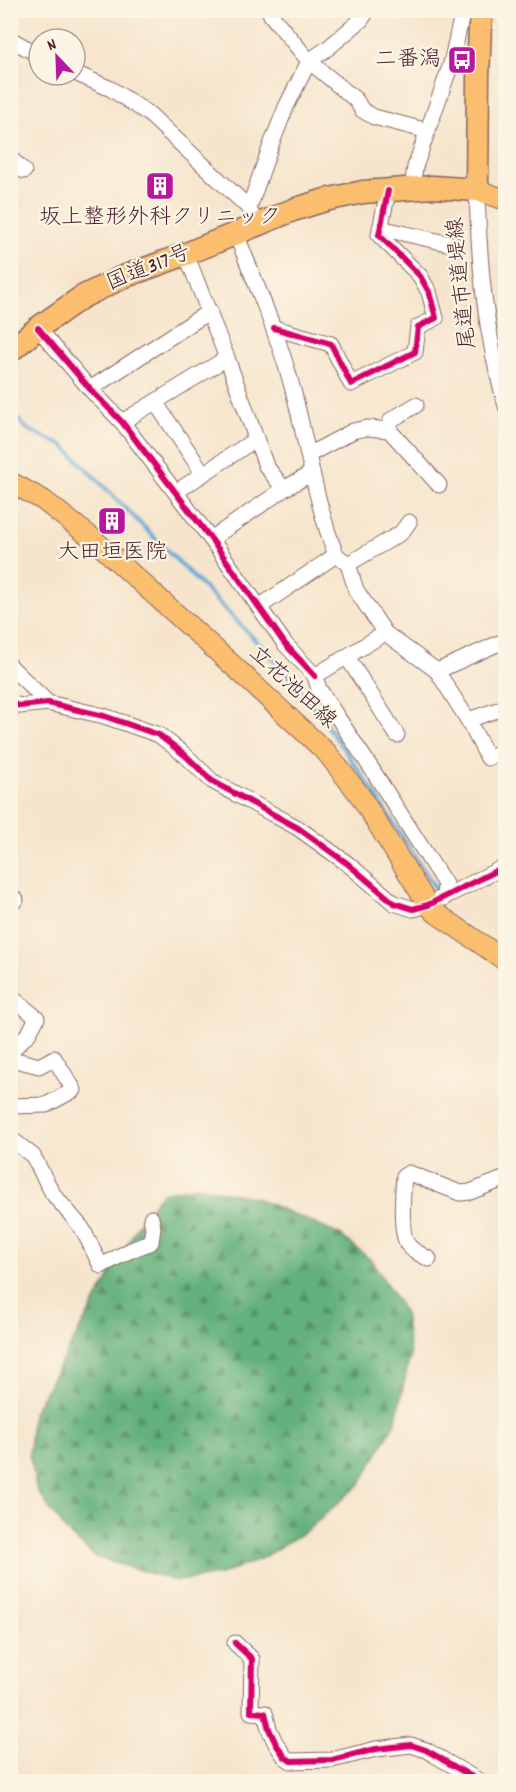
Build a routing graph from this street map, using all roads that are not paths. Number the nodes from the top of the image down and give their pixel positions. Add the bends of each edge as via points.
1 (269, 10) edge
2 (368, 10) edge
3 (463, 10) edge
4 (482, 10) edge
5 (10, 39) edge
6 (27, 48) edge
7 (309, 61) junction
8 (87, 78) edge
9 (428, 131) junction
10 (10, 158) edge
11 (24, 171) dead end
12 (412, 188) junction
13 (477, 190) junction
14 (388, 191) junction
15 (506, 200) edge
16 (247, 222) junction
17 (380, 228) junction
18 (455, 245) dead end
19 (186, 254) junction
20 (210, 311) junction
21 (38, 328) junction
22 (274, 328) junction
23 (10, 351) edge
24 (228, 358) junction
25 (90, 389) junction
26 (155, 402) junction
27 (417, 405) dead end
28 (506, 406) edge
29 (122, 422) junction
30 (389, 430) junction
31 (256, 439) junction
32 (308, 455) junction
33 (203, 473) junction
34 (312, 473) junction
35 (10, 482) edge
36 (439, 485) dead end
37 (284, 489) junction
38 (176, 492) junction
39 (410, 522) dead end
40 (211, 539) junction
41 (342, 560) junction
42 (260, 608) junction
43 (385, 633) junction
44 (506, 640) edge
45 (347, 657) junction
46 (10, 666) edge
47 (437, 671) junction
48 (315, 676) junction
49 (10, 703) edge
50 (48, 703) junction
51 (506, 707) edge
52 (468, 720) junction
53 (397, 735) dead end
54 (506, 749) edge
55 (506, 866) edge
56 (436, 902) junction
57 (506, 961) edge
58 (10, 996) edge
59 (10, 1052) edge
60 (10, 1062) edge
61 (10, 1106) edge
62 (10, 1138) edge
63 (506, 1178) edge
64 (151, 1218) dead end
65 (429, 1259) dead end
66 (235, 1643) dead end
67 (481, 1782) edge

1 - 7 street
2 - 7 street
3 - 9 street via 451,64
4 - 13 highway
5 - 6 street
7 - 9 street via 356,100 362,110 374,117
7 - 16 street via 270,145
8 - 16 street via 149,114
9 - 12 street
10 - 11 street
12 - 13 highway, 国道317号
12 - 14 highway, 国道317号
13 - 15 main road
13 - 28 street, 尾道市道堤線 via 485,317
14 - 16 highway, 国道317号 via 325,200
14 - 17 street
16 - 19 highway, 国道317号
16 - 22 street
17 - 18 street
17 - 22 street via 379,235 420,276 429,292 436,318 418,327 416,352 351,384 331,344
19 - 20 street
19 - 21 highway, 国道317号 via 82,297
20 - 24 street
20 - 25 street
21 - 23 highway, 国道317号
21 - 25 street
22 - 32 street
24 - 26 street
24 - 31 street
25 - 29 street
26 - 29 street
26 - 33 street
27 - 30 street via 391,420
29 - 38 street
30 - 32 street via 353,431
30 - 36 street
31 - 33 street
31 - 37 street via 266,466
32 - 34 street
33 - 38 street
34 - 37 street
34 - 41 street via 326,529
35 - 56 main road, 立花池田線 via 43,500 93,539 327,753
37 - 40 street
38 - 40 street
39 - 41 street via 401,533
40 - 42 street
41 - 42 street
41 - 43 street via 356,590
42 - 48 street via 285,644
43 - 45 street
43 - 47 street
44 - 47 street
45 - 48 street
45 - 53 street
46 - 50 street
47 - 52 street
48 - 56 street via 319,689 445,885
49 - 50 street
50 - 56 street via 104,716 159,735 212,781 298,828 394,903 413,909
51 - 52 street
52 - 54 street via 488,758
55 - 56 street
56 - 57 main road, 立花池田線 via 436,913
58 - 59 street via 37,1018 29,1033
60 - 61 street via 16,1059 39,1066 54,1058 74,1090 46,1105
62 - 64 street via 33,1156 53,1194 82,1228 101,1266 151,1242
63 - 65 street via 460,1193 409,1173 404,1176 405,1240
66 - 67 street via 252,1659 251,1712 265,1713 276,1744 291,1761 332,1760 376,1749 411,1746 426,1750

